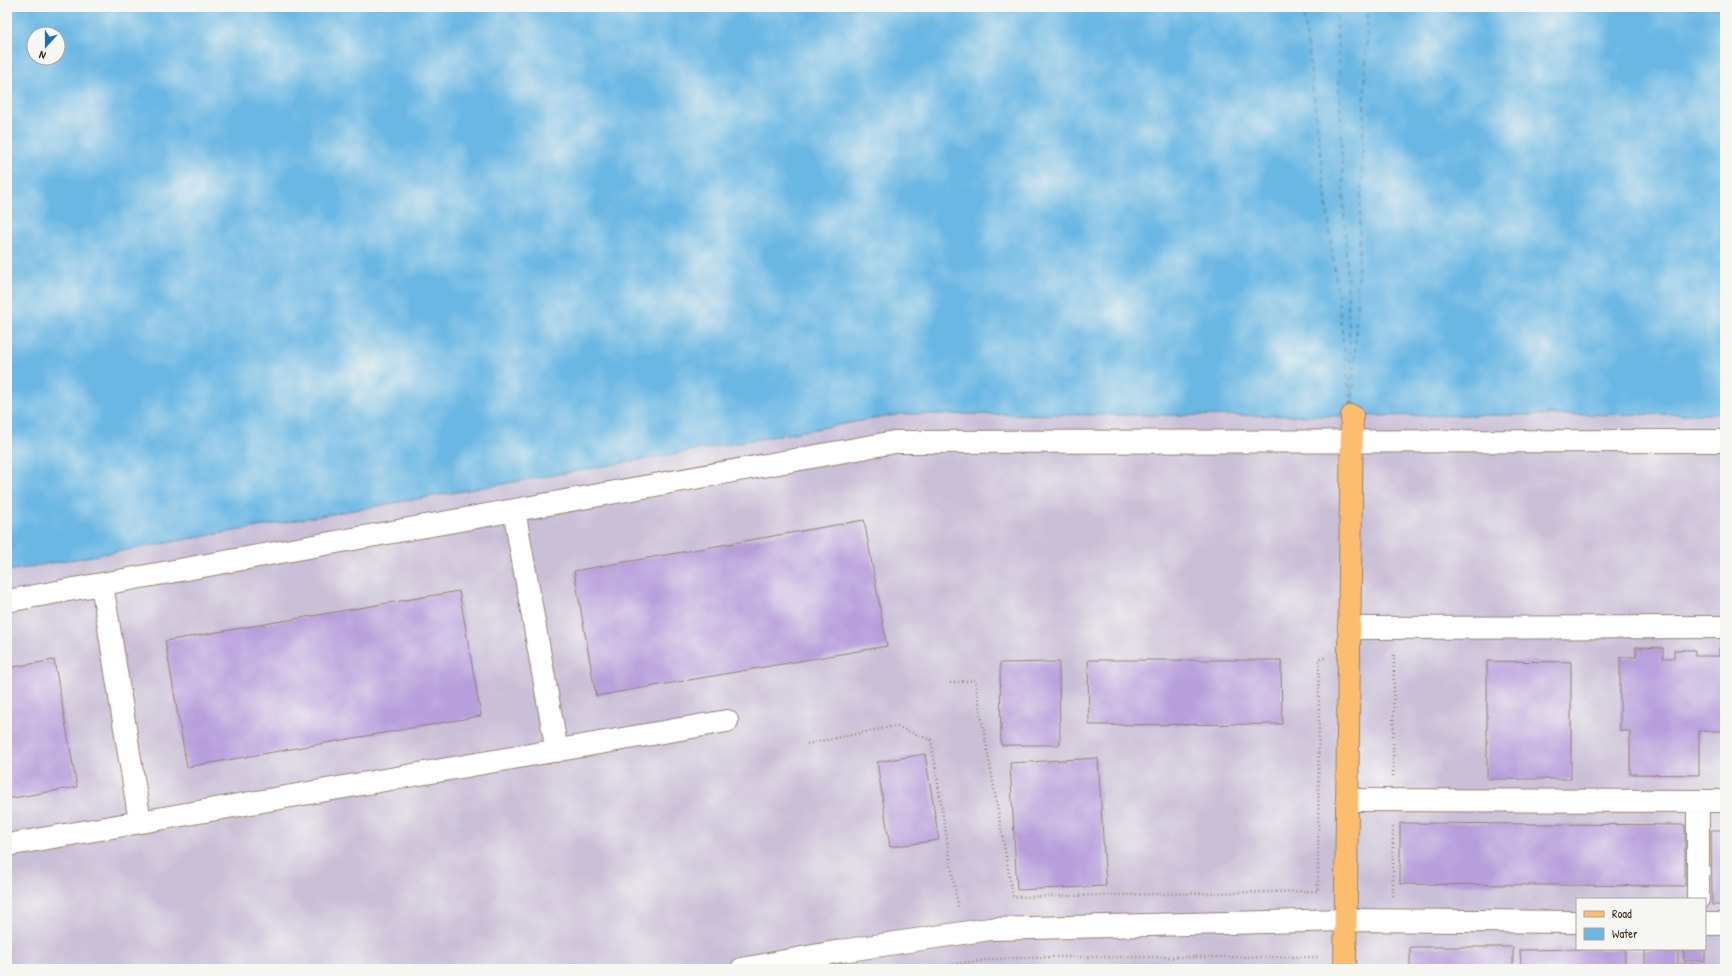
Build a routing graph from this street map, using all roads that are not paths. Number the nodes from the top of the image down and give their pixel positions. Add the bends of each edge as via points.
1 (1352, 416) dead end
2 (1725, 441) edge
3 (1352, 442) junction
4 (514, 510) junction
5 (102, 584) junction
6 (7, 601) edge
7 (1725, 627) edge
8 (1349, 628) junction
9 (727, 721) dead end
10 (557, 751) junction
11 (1347, 800) junction
12 (1698, 801) junction
13 (1725, 801) edge
14 (140, 822) junction
15 (7, 845) edge
16 (1698, 898) edge
17 (1345, 920) junction
18 (1576, 922) edge
19 (1706, 924) edge
20 (1725, 924) edge
21 (1345, 963) edge
22 (742, 969) edge

1 - 3 main road
2 - 3 lane
3 - 4 lane via 895,442
3 - 8 main road
4 - 5 lane
4 - 10 lane
5 - 6 lane
5 - 14 lane
7 - 8 lane
8 - 11 main road
9 - 10 lane
10 - 14 lane
11 - 12 lane
11 - 17 main road
12 - 13 lane
12 - 16 lane
14 - 15 lane
17 - 18 lane
17 - 21 main road
17 - 22 lane via 990,929 840,951
19 - 20 lane

